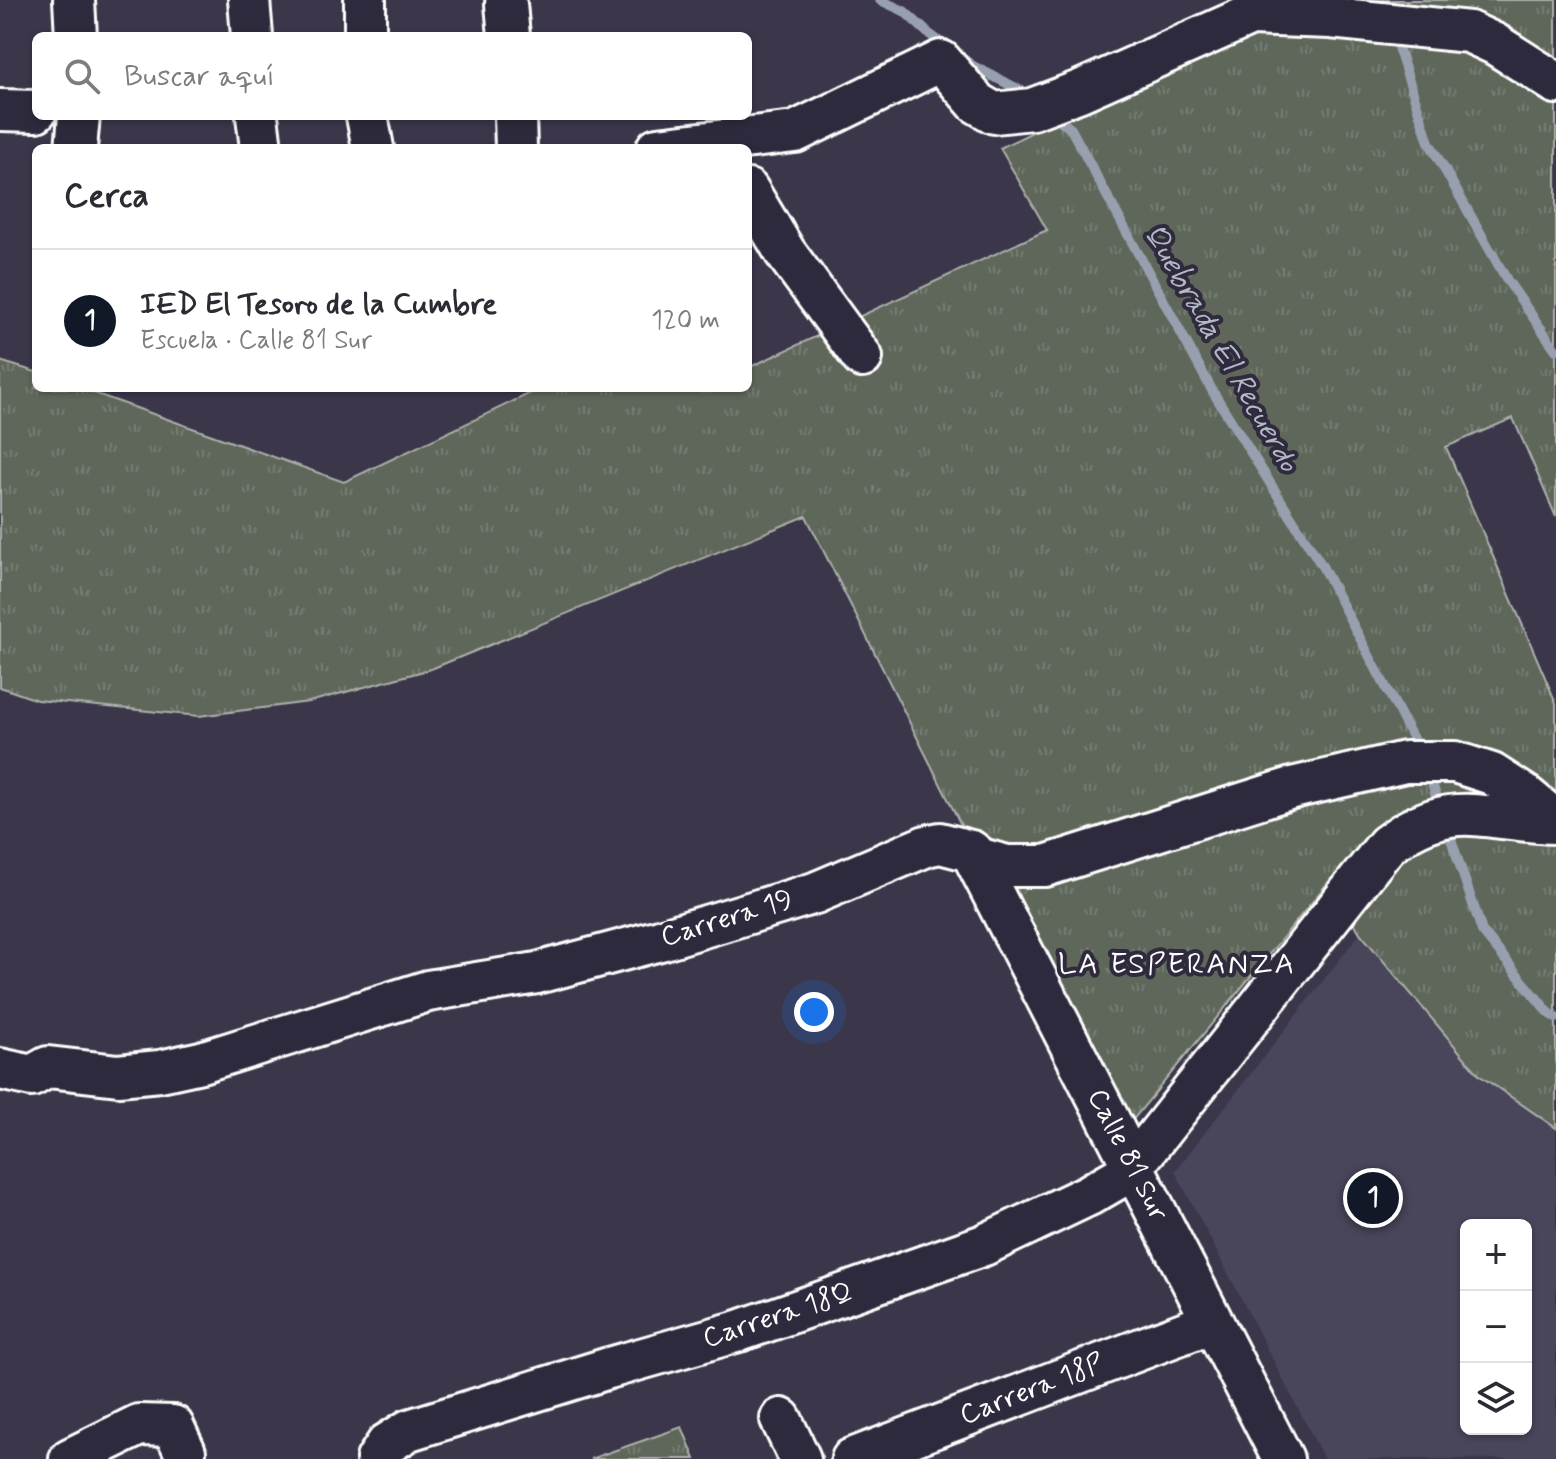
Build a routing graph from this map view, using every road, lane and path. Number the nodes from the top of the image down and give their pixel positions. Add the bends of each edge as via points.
1 (74, 0) edge
2 (249, 0) edge
3 (365, 0) edge
4 (76, 32) edge
5 (252, 32) edge
6 (365, 32) edge
7 (1556, 83) edge
8 (0, 110) edge
9 (32, 111) edge
10 (79, 120) edge
11 (258, 120) edge
12 (368, 120) edge
13 (515, 120) edge
14 (76, 144) edge
15 (260, 144) edge
16 (372, 144) edge
17 (516, 144) edge
18 (720, 144) edge
19 (752, 197) edge
20 (862, 357) dead end
21 (1556, 822) edge
22 (971, 851) junction
23 (0, 1069) edge
24 (1133, 1166) junction
25 (1212, 1322) junction
26 (781, 1419) dead end
27 (70, 1459) edge
28 (185, 1459) edge
29 (377, 1459) edge
30 (800, 1459) edge
31 (852, 1459) edge
32 (1283, 1459) edge

1 - 4 street
2 - 5 street
3 - 6 street
7 - 18 street via 1469,32 1251,15 1032,109 994,113 977,103 941,61 795,132
8 - 9 street
10 - 14 street
11 - 15 street
12 - 16 street
13 - 17 street
19 - 20 street via 785,252
21 - 22 street, Carrera 19 via 1492,774 1455,762 1405,762 1292,788 1045,866 1007,866
21 - 24 street, Carrera 18Q via 1456,814 1419,823 1387,845
22 - 23 street, Carrera 19 via 940,843 926,846 815,893 660,940 537,973 428,991 201,1062 118,1075 48,1067 32,1076
22 - 24 street, Calle 81 Sur
24 - 25 street, Calle 81 Sur
24 - 29 street, Carrera 18Q via 1089,1195 984,1245 739,1331 409,1430 387,1444
25 - 31 street, Carrera 18P
25 - 32 street, Calle 81 Sur
26 - 30 street
27 - 28 street via 139,1425 173,1426

